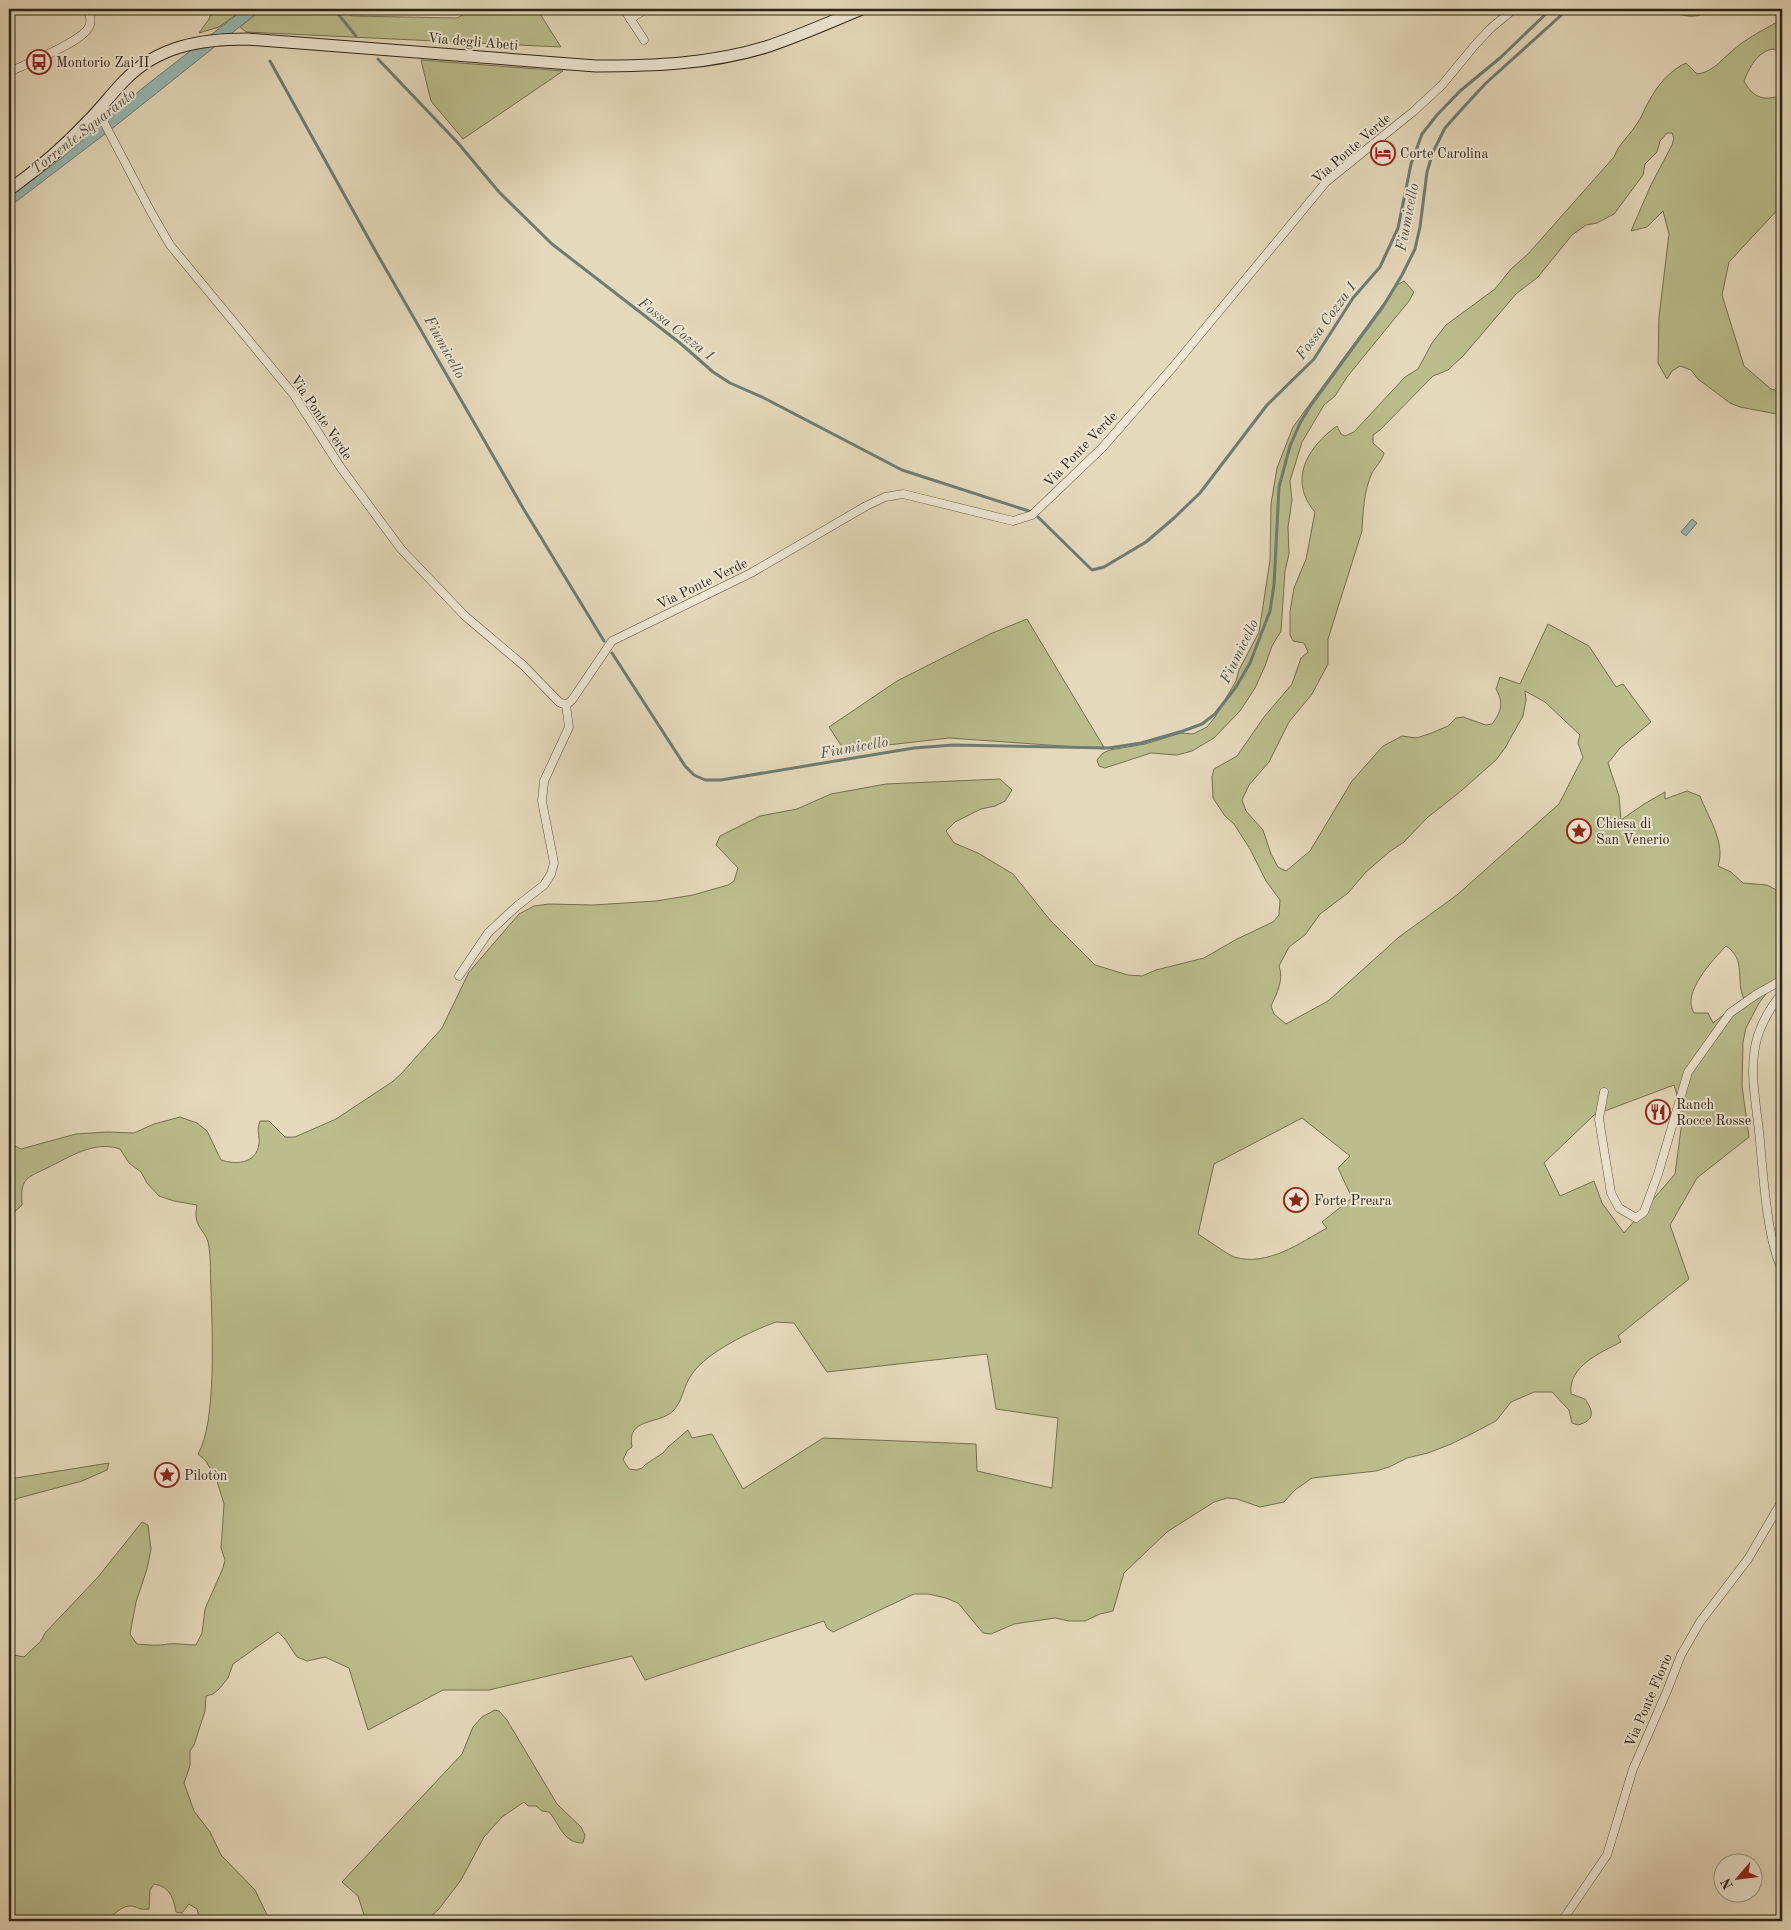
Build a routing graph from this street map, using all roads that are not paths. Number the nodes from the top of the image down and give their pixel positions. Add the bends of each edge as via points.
1 (88, 9) edge
2 (624, 9) edge
3 (646, 9) edge
4 (862, 9) edge
5 (1514, 9) edge
6 (630, 19) junction
7 (644, 40) dead end
8 (9, 72) edge
9 (98, 111) junction
10 (9, 190) edge
11 (566, 705) junction
12 (459, 976) dead end
13 (1782, 980) edge
14 (1782, 993) edge
15 (1604, 1092) dead end
16 (1782, 1270) edge
17 (1782, 1501) edge
18 (1562, 1921) edge

1 - 8 street via 91,21 83,35
2 - 6 street
3 - 6 street
4 - 9 street, Via degli Abeti via 765,47 723,57 639,66 596,66 247,39 201,41 176,48 143,64 124,80
5 - 11 street, Via Ponte Verde via 1491,28 1442,85 1326,182 1108,441 1032,515 1013,521 903,494 885,497 751,573 612,641
6 - 7 street
9 - 10 street, Via degli Abeti via 64,147
9 - 11 street, Via Ponte Verde via 170,245 294,395 341,468 401,549 465,616
11 - 12 street via 569,727 543,787 542,801 554,863 551,874 544,885 488,933
13 - 15 street via 1730,1013 1688,1072 1658,1174 1644,1212 1636,1218 1619,1208 1611,1193 1599,1119
14 - 16 street via 1762,1023 1753,1073 1774,1248
17 - 18 street, Via Ponte Florio via 1748,1559 1700,1622 1681,1655 1633,1769 1607,1855

